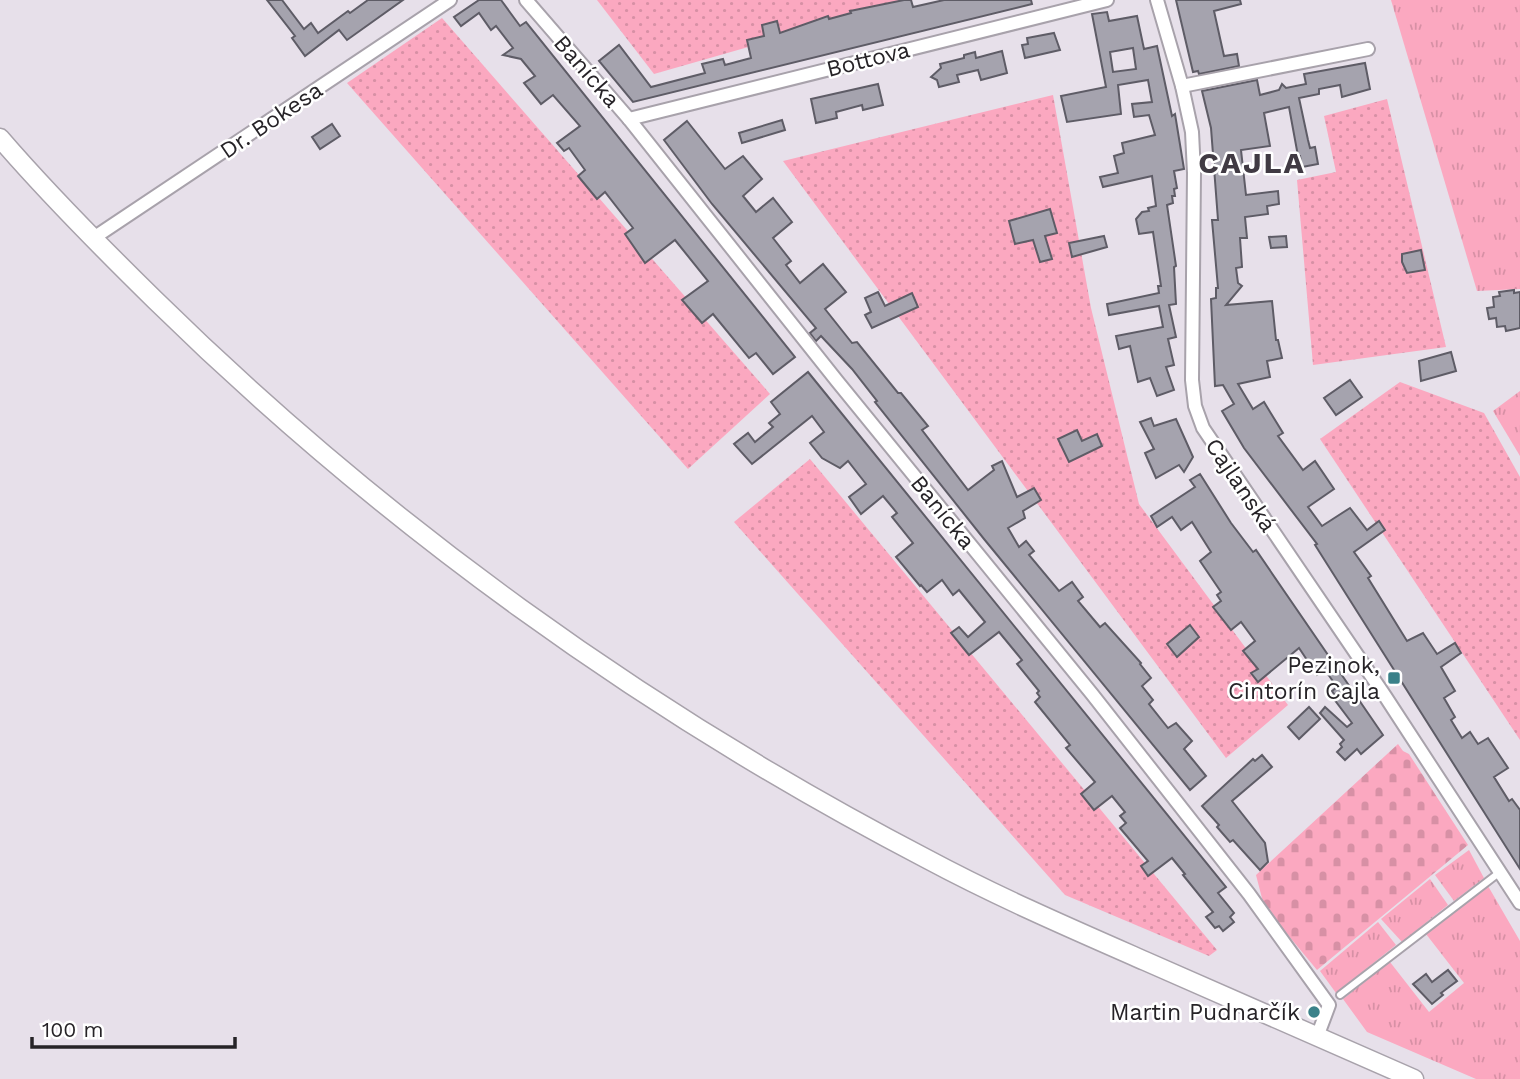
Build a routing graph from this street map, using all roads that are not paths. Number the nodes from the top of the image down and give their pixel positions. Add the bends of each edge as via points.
1 (450, 0) edge
2 (526, 0) edge
3 (1107, 0) edge
4 (1157, 0) edge
5 (1368, 49) dead end
6 (1182, 86) junction
7 (629, 119) junction
8 (0, 138) edge
9 (92, 239) junction
10 (1501, 872) junction
11 (1520, 903) edge
12 (1340, 995) dead end
13 (1317, 1037) junction
14 (1414, 1079) edge

1 - 9 street, Dr. Bokesa
2 - 7 street, Banícka
3 - 7 street, Bottova
4 - 6 street, Cajlanská
5 - 6 street
6 - 10 street, Cajlanská via 1192,132 1194,173 1192,380 1203,428
7 - 13 street, Banícka via 1249,894 1329,1005
8 - 9 main road
9 - 13 main road via 239,381 330,460 484,582 672,710 931,862
10 - 11 street, Cajlanská
10 - 12 lane
13 - 14 main road

